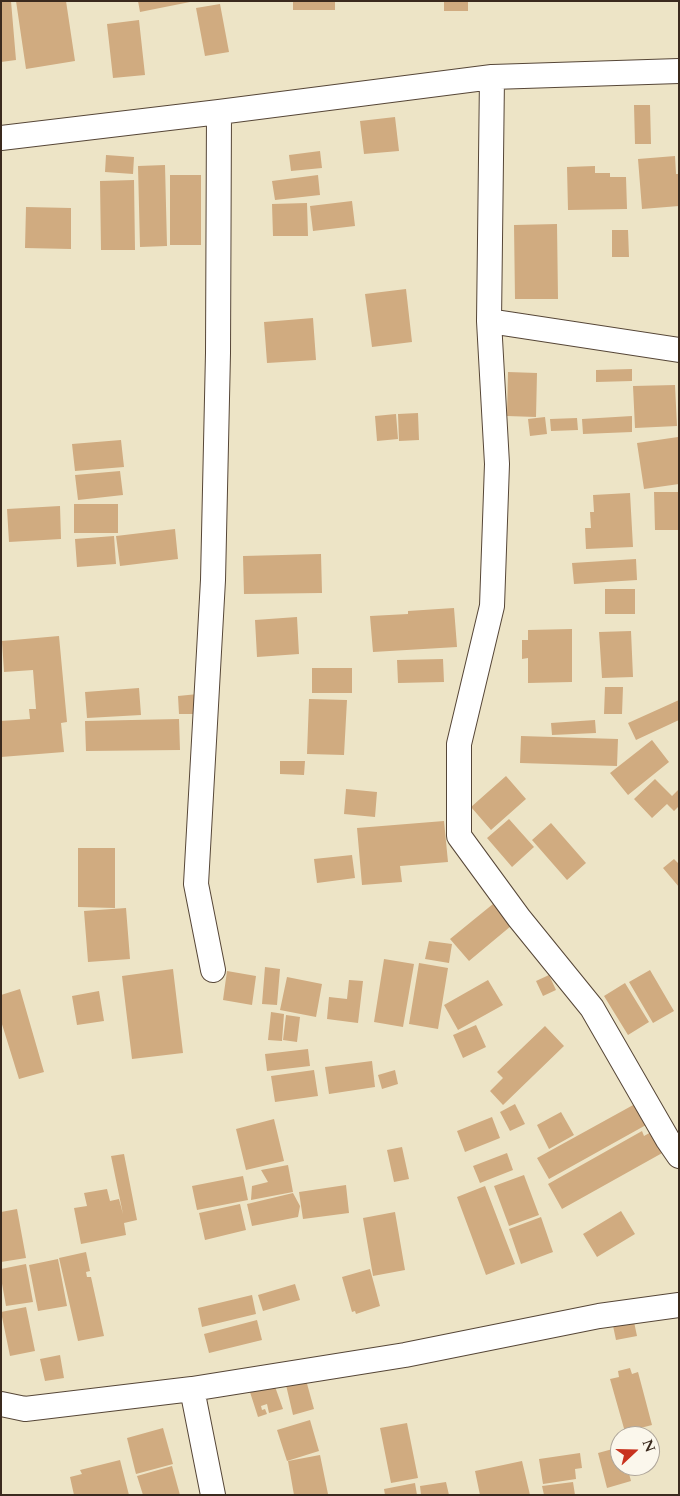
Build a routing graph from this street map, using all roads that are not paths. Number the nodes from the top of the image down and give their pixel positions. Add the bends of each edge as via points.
1 (679, 71) edge
2 (492, 76) junction
3 (219, 112) junction
4 (1, 138) edge
5 (489, 321) junction
6 (679, 350) edge
7 (213, 970) dead end
8 (679, 1156) edge
9 (679, 1305) edge
10 (192, 1389) junction
11 (1, 1404) edge
12 (213, 1495) edge

1 - 2 street
2 - 3 street
2 - 5 street
3 - 4 street
3 - 7 street via 213,580 196,884
5 - 6 street
5 - 8 street via 497,464 492,606 459,744 459,836 519,918 592,1008
9 - 10 street via 599,1316 404,1355
10 - 11 street via 25,1408
10 - 12 street

